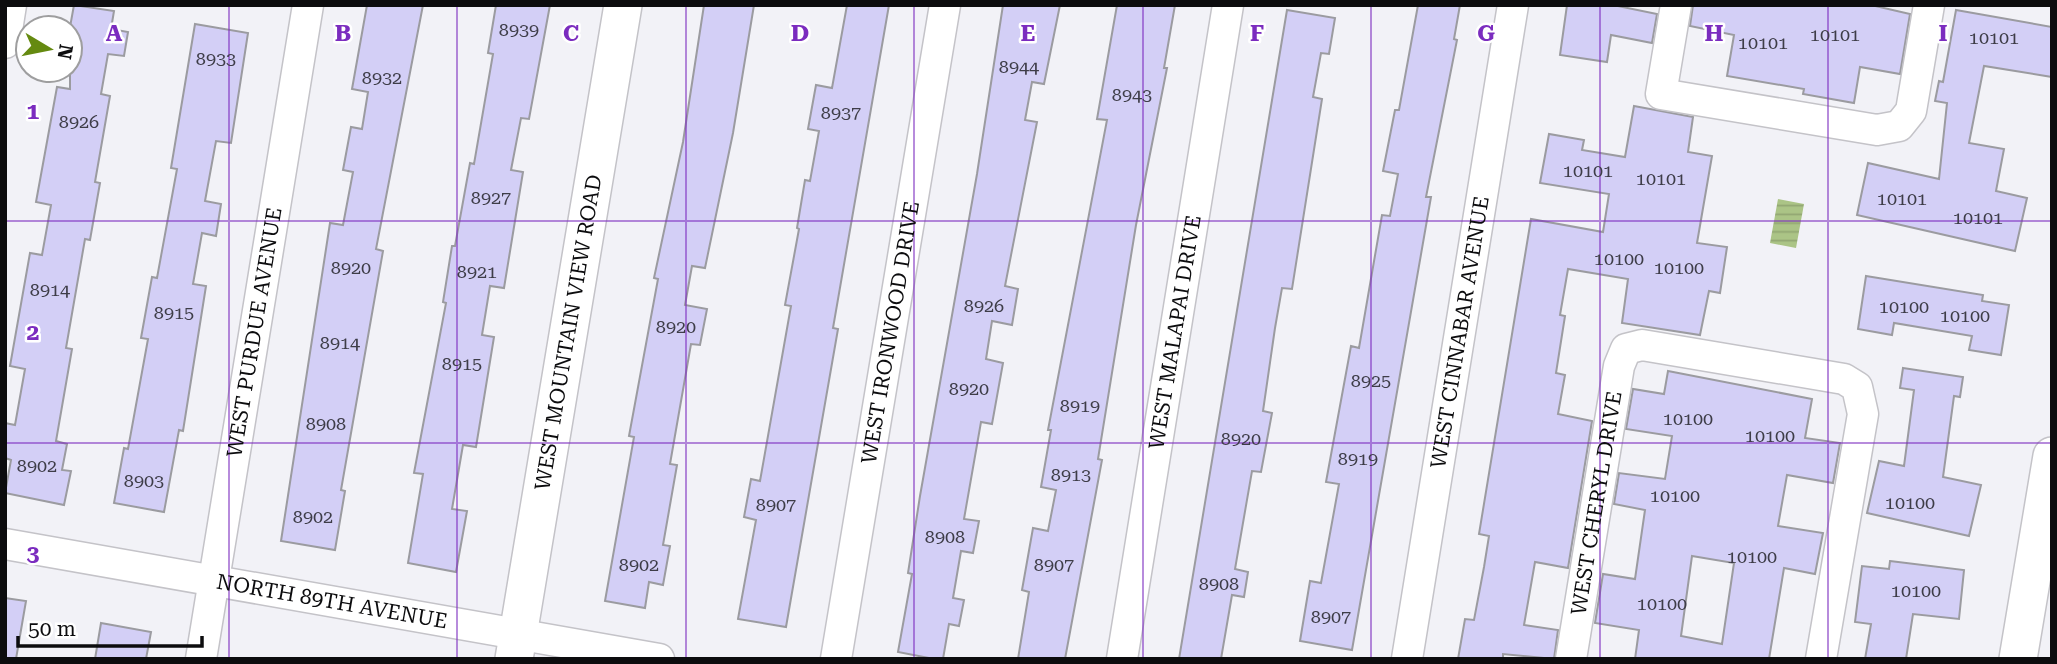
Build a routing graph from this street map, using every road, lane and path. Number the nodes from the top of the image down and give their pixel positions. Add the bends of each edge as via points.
1 (12, 5) edge
2 (308, 5) edge
3 (623, 5) edge
4 (945, 5) edge
5 (1228, 5) edge
6 (1513, 5) edge
7 (1676, 5) edge
8 (1929, 5) edge
9 (5, 43) edge
10 (2052, 456) edge
11 (5, 544) edge
12 (215, 579) junction
13 (516, 646) edge
14 (201, 659) edge
15 (659, 659) edge
16 (836, 659) edge
17 (1122, 659) edge
18 (1407, 659) edge
19 (1570, 659) edge
20 (1821, 659) edge
21 (2018, 659) edge

1 - 9 street
2 - 12 street, WEST PURDUE AVENUE
3 - 13 street, WEST MOUNTAIN VIEW ROAD
4 - 16 street, WEST IRONWOOD DRIVE
5 - 17 street, WEST MALAPAI DRIVE
6 - 18 street, WEST CINNABAR AVENUE
7 - 8 street via 1661,94 1877,130 1899,126 1912,111
10 - 21 street
11 - 12 street, NORTH 89TH AVENUE
12 - 13 street, NORTH 89TH AVENUE
12 - 14 street, WEST PURDUE AVENUE
13 - 15 street, NORTH 89TH AVENUE
19 - 20 street, WEST CHERYL DRIVE via 1619,366 1626,349 1642,345 1844,379 1857,387 1863,414

